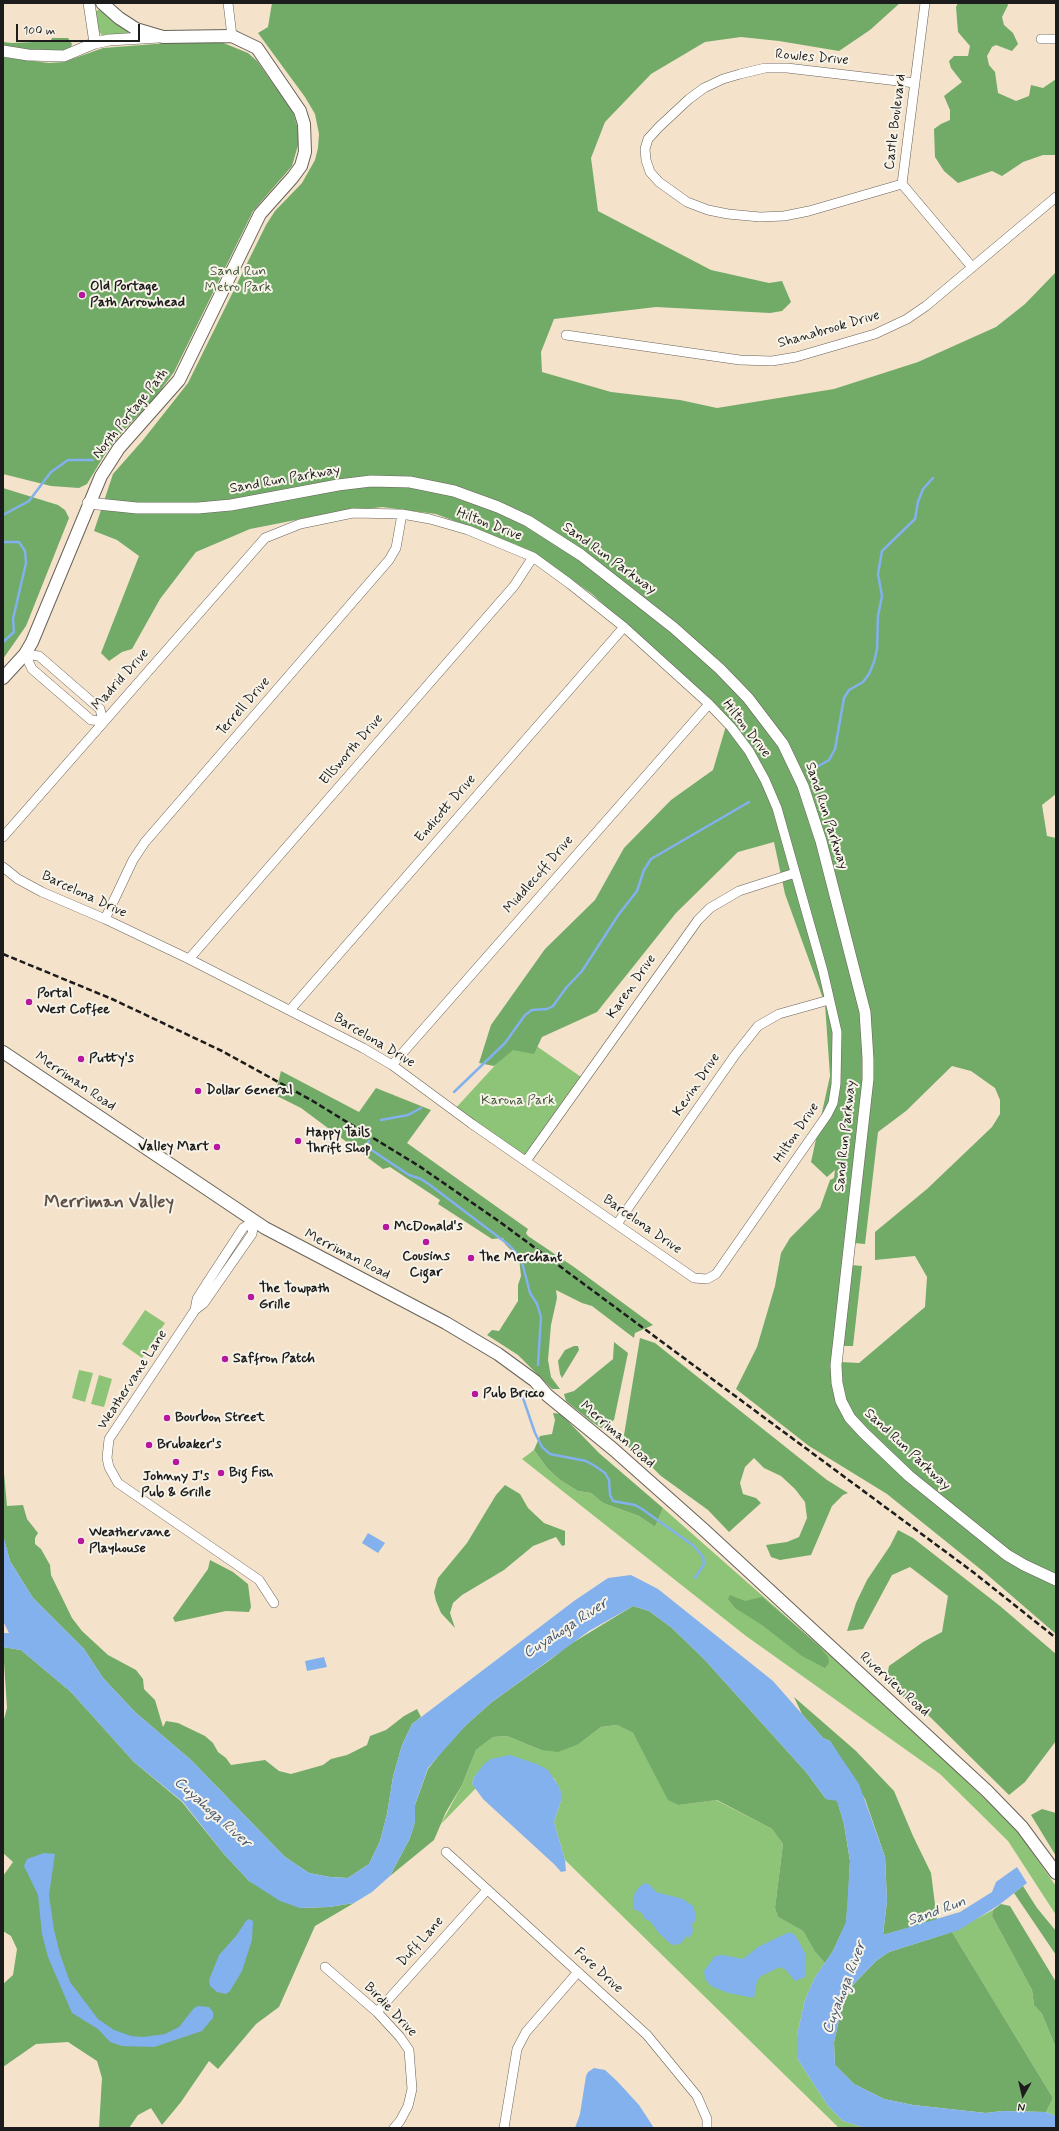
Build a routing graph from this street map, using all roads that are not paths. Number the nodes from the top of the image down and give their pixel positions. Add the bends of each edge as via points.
1 (90, 3) edge
2 (102, 3) edge
3 (228, 3) edge
4 (925, 3) edge
5 (232, 36) junction
6 (163, 37) junction
7 (1041, 39) dead end
8 (1056, 40) edge
9 (95, 43) junction
10 (3, 51) edge
11 (915, 83) junction
12 (902, 184) junction
13 (1056, 197) edge
14 (972, 267) junction
15 (566, 335) dead end
16 (88, 503) junction
17 (402, 514) junction
18 (261, 542) joint
19 (533, 557) junction
20 (624, 627) junction
21 (25, 654) junction
22 (3, 678) edge
23 (709, 704) junction
24 (103, 721) junction
25 (3, 837) edge
26 (3, 866) edge
27 (796, 873) junction
28 (105, 919) junction
29 (189, 959) junction
30 (829, 1000) junction
31 (290, 1010) junction
32 (3, 1052) edge
33 (392, 1065) junction
34 (526, 1161) junction
35 (254, 1221) junction
36 (617, 1224) junction
37 (221, 1261) junction
38 (230, 1266) junction
39 (707, 1279) joint
40 (207, 1290) junction
41 (702, 1528) joint
42 (1056, 1580) edge
43 (274, 1603) dead end
44 (446, 1852) dead end
45 (1056, 1873) edge
46 (487, 1890) junction
47 (325, 1967) dead end
48 (578, 1972) junction
49 (377, 2012) junction
50 (394, 2128) edge
51 (504, 2128) edge
52 (707, 2128) edge

1 - 9 street
2 - 6 main road, North Portage Path via 118,18 136,29
3 - 5 street
4 - 11 street, Castle Boulevard
5 - 6 main road, North Portage Path
5 - 16 main road, North Portage Path via 257,48 292,98 304,124 306,138 303,159 293,177 260,214 179,380 119,448
6 - 9 street
7 - 8 street
9 - 10 street via 64,56
11 - 12 street, Castle Boulevard
11 - 12 street, Rowles Drive via 786,68 765,68 740,74 704,88 689,99 648,139 645,149 650,172 659,182 688,202 728,214 784,216
12 - 14 street, Castle Boulevard
13 - 14 street, Shanabrook Drive
14 - 15 street, Shanabrook Drive via 926,306 891,327 863,338 784,359 740,360
16 - 21 main road, North Portage Path
16 - 42 street, Sand Run Parkway via 137,508 231,505 371,481 410,482 454,491 528,521 581,555 674,628 748,698 783,744 803,786 821,841 867,1024 868,1079 836,1365 841,1401 850,1418 909,1476 1007,1555
17 - 18 street, Hilton Drive via 340,514 286,528
17 - 19 street, Hilton Drive via 468,530
17 - 28 street, Terrell Drive via 396,548 389,560 145,842 133,860
18 - 24 street, Madrid Drive
19 - 20 street, Hilton Drive
19 - 29 street, Ellsworth Drive via 514,586
20 - 23 street, Hilton Drive
20 - 31 street, Endicott Drive
21 - 22 main road, North Portage Path
21 - 24 street via 32,669 91,720
21 - 24 street via 39,656 100,709
23 - 27 street, Hilton Drive via 731,728 758,766 777,808
23 - 33 street, Middlecoff Drive
24 - 25 street, Madrid Drive
26 - 28 street, Barcelona Drive via 18,879 42,892
27 - 30 street, Hilton Drive
27 - 34 street, Karen Drive via 739,891 698,920
28 - 29 street, Barcelona Drive
29 - 31 street, Barcelona Drive
30 - 36 street, Kevin Drive via 779,1014 758,1026
30 - 39 street, Hilton Drive via 837,1032 838,1058 836,1084 830,1109 716,1274
31 - 33 street, Barcelona Drive
32 - 35 main road, Merriman Road
33 - 34 street, Barcelona Drive
34 - 36 street, Barcelona Drive
35 - 37 street, Weathervane Lane via 243,1228
35 - 38 street, Weathervane Lane via 252,1234
35 - 41 main road, Merriman Road via 446,1323 503,1358 535,1381 547,1395
36 - 39 street, Barcelona Drive via 684,1272 694,1278
37 - 38 street
37 - 40 street, Weathervane Lane
38 - 40 street, Weathervane Lane
40 - 43 street, Weathervane Lane via 204,1303 195,1310 110,1439 108,1467 118,1483 259,1580
41 - 45 main road, Riverview Road via 988,1791 1022,1828
44 - 46 street, Fore Drive
46 - 48 street, Fore Drive
46 - 49 street, Duff Lane
47 - 49 street, Birdie Drive
48 - 51 street via 526,2032 517,2049
48 - 52 street, Fore Drive via 647,2035 685,2080 698,2096 707,2119
49 - 50 street, Birdie Drive via 409,2050 412,2068 412,2089 408,2106

